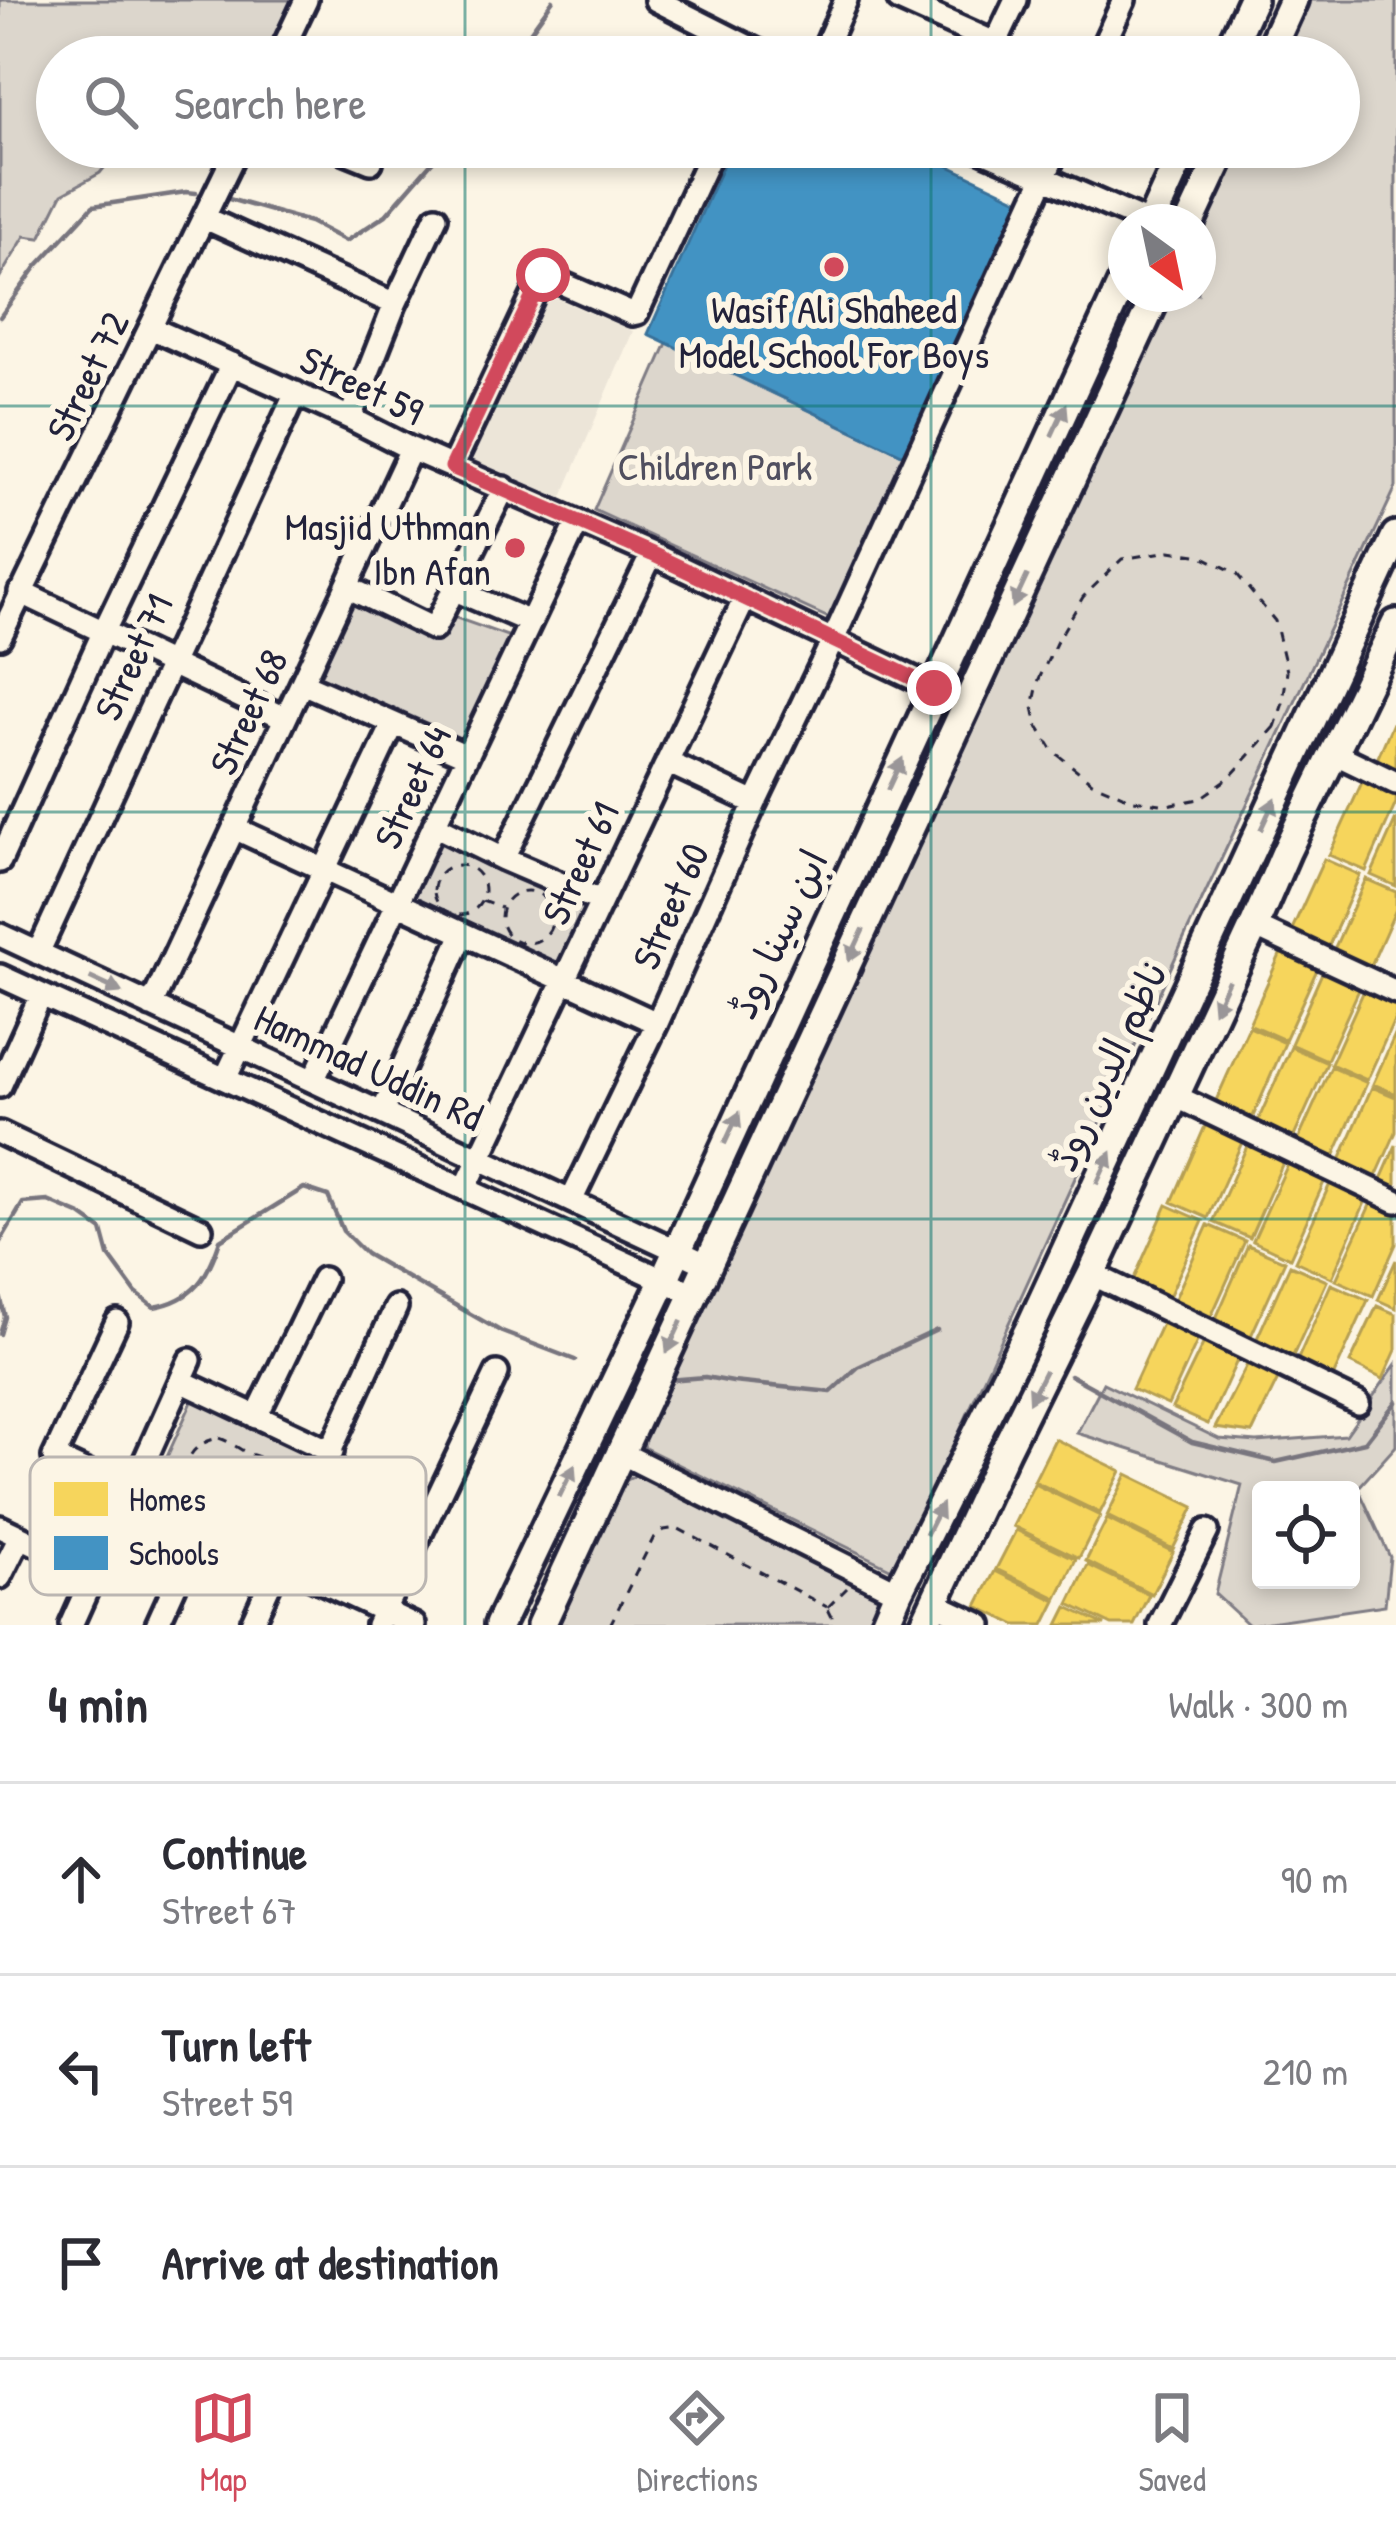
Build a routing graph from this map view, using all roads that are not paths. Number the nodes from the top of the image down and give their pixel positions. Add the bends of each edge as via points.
1 (305, 0) edge
2 (656, 0) edge
3 (846, 0) edge
4 (1016, 0) edge
5 (1124, 0) edge
6 (1252, 0) edge
7 (1293, 0) edge
8 (907, 2) edge
9 (289, 36) edge
10 (725, 36) edge
11 (830, 36) edge
12 (967, 36) edge
13 (999, 36) edge
14 (1108, 36) edge
15 (1236, 36) edge
16 (1277, 36) edge
17 (228, 168) edge
18 (704, 168) edge
19 (1021, 168) edge
20 (1049, 168) edge
21 (1175, 168) edge
22 (1215, 168) edge
23 (1044, 178) junction
24 (1157, 204) edge
25 (1198, 204) edge
26 (1108, 205) edge
27 (436, 217) dead end
28 (205, 218) junction
29 (395, 304) junction
30 (1109, 312) edge
31 (1149, 312) edge
32 (152, 328) junction
33 (232, 364) junction
34 (296, 393) junction
35 (350, 418) junction
36 (411, 449) junction
37 (452, 467) junction
38 (504, 488) junction
39 (577, 524) junction
40 (1396, 536) edge
41 (652, 554) junction
42 (346, 587) junction
43 (453, 589) junction
44 (20, 592) junction
45 (745, 598) junction
46 (530, 622) junction
47 (1396, 624) edge
48 (103, 633) junction
49 (0, 638) edge
50 (833, 640) junction
51 (169, 665) junction
52 (302, 682) junction
53 (934, 688) junction
54 (285, 718) junction
55 (393, 725) junction
56 (1336, 754) junction
57 (467, 756) junction
58 (667, 762) junction
59 (1396, 783) edge
60 (755, 802) junction
61 (434, 825) junction
62 (234, 828) junction
63 (503, 859) junction
64 (0, 861) edge
65 (326, 870) junction
66 (602, 901) junction
67 (397, 903) junction
68 (1254, 926) junction
69 (464, 934) junction
70 (0, 935) edge
71 (38, 953) junction
72 (0, 976) edge
73 (564, 980) junction
74 (1396, 992) edge
75 (41, 995) junction
76 (151, 1006) junction
77 (657, 1023) junction
78 (240, 1047) junction
79 (225, 1079) junction
80 (313, 1081) junction
81 (0, 1085) edge
82 (1175, 1096) junction
83 (382, 1113) junction
84 (0, 1133) edge
85 (480, 1159) junction
86 (465, 1189) junction
87 (571, 1201) junction
88 (1396, 1201) edge
89 (201, 1229) dead end
90 (676, 1250) junction
91 (708, 1265) junction
92 (1092, 1274) junction
93 (323, 1279) dead end
94 (664, 1280) junction
95 (694, 1294) junction
96 (396, 1307) dead end
97 (117, 1322) dead end
98 (1031, 1326) junction
99 (1060, 1339) junction
100 (497, 1373) dead end
101 (1358, 1402) dead end
102 (256, 1417) junction
103 (332, 1452) junction
104 (621, 1453) junction
105 (54, 1457) edge
106 (147, 1457) edge
107 (330, 1457) edge
108 (426, 1522) edge
109 (545, 1526) junction
110 (1207, 1531) dead end
111 (10, 1532) edge
112 (579, 1544) junction
113 (0, 1577) edge
114 (898, 1592) junction
115 (85, 1595) edge
116 (171, 1595) edge
117 (265, 1595) edge
118 (339, 1595) edge
119 (929, 1614) edge
120 (380, 1618) edge
121 (71, 1625) edge
122 (157, 1625) edge
123 (251, 1625) edge
124 (414, 1625) edge
125 (499, 1625) edge
126 (541, 1625) edge
127 (884, 1625) edge
128 (982, 1625) edge
129 (1160, 1625) edge

1 - 9 street
2 - 10 street
3 - 11 street
4 - 13 street
5 - 14 street
6 - 15 main road
7 - 16 main road
8 - 12 street
17 - 28 street, Street 72
18 - 37 street via 637,313 543,275
19 - 23 street
20 - 23 street, Street 60
21 - 24 main road
22 - 25 main road
23 - 26 street
23 - 50 street, Street 60
27 - 29 street
28 - 29 street
28 - 32 street, Street 72
29 - 35 street
53 -> 30 main road, ابن سینا روڈ
31 -> 91 main road, ابن سینا روڈ
32 - 33 street, Street 59
32 - 44 street, Street 72
33 - 34 street, Street 59
33 - 48 street
34 - 35 street, Street 59
34 - 51 street, Street 71
35 - 36 street, Street 59
36 - 37 street, Street 59
36 - 42 street, Street 68
37 - 38 street, Street 59
38 - 39 street, Street 59
38 - 43 street
39 - 41 street, Street 59
39 - 46 street, Street 64
98 -> 40 main road, ناظم الدین روڈ
41 - 45 street, Street 59
41 - 63 street
42 - 43 street via 434,629
42 - 52 street, Street 68
43 - 46 street
44 - 48 street
44 - 49 street, Street 72
45 - 50 street, Street 59
45 - 58 street, Street 61
46 - 57 street, Street 64
47 - 56 main road, ناظم الدین روڈ
48 - 51 street
48 - 64 street
50 - 53 street, Street 59
50 - 60 street, Street 60
51 - 54 street
51 - 71 street, Street 71
52 - 54 street, Street 68
52 - 55 street
90 -> 53 main road, ابن سینا روڈ
54 - 62 street, Street 68
55 - 57 street
55 - 65 street
56 - 59 street
56 - 68 main road, ناظم الدین روڈ
57 - 61 street, Street 64
58 - 60 street
58 - 66 street, Street 61
60 - 77 street, Street 60
61 - 63 street
61 - 67 street, Street 64
62 - 65 street
62 - 76 street, Street 68
63 - 66 street
65 - 67 street
65 - 78 street
66 - 73 street, Street 61
67 - 69 street
67 - 80 street, Street 64
68 - 74 street
68 -> 82 main road, ناظم الدین روڈ
69 - 73 street
69 - 83 street
70 - 71 street, Hammad Uddin Rd
71 -> 76 street, Hammad Uddin Rd
72 - 75 street, Hammad Uddin Rd
73 - 77 street
73 - 85 street, Street 61
75 - 79 street, Hammad Uddin Rd
75 - 81 street
76 - 78 street, Hammad Uddin Rd
77 - 87 street, Street 60
78 - 79 street
78 - 80 street, Hammad Uddin Rd
79 - 86 street, Hammad Uddin Rd
80 - 83 street, Hammad Uddin Rd
82 - 88 street
82 - 92 main road, ناظم الدین روڈ
83 - 85 street, Hammad Uddin Rd
84 - 89 street
85 - 86 street, Street 61
85 - 87 street, Hammad Uddin Rd
86 - 94 street, Hammad Uddin Rd
87 - 90 street, Hammad Uddin Rd
90 - 91 street, Hammad Uddin Rd
90 - 94 main road, ابن سینا روڈ
91 - 95 main road, ابن سینا روڈ
92 - 99 main road, ناظم الدین روڈ
92 - 101 street
93 - 102 street
94 - 95 street, Hammad Uddin Rd
109 -> 94 main road, ابن سینا روڈ
95 -> 104 main road, ابن سینا روڈ
96 - 103 street
97 - 105 street
98 - 99 main road
114 -> 98 main road, ناظم الدین روڈ
99 -> 119 main road, ناظم الدین روڈ
100 - 108 street
102 - 103 street
102 - 106 street via 185,1371
103 - 107 street
104 - 112 main road, ابن سینا روڈ
104 - 114 street
109 - 112 main road
109 - 125 main road, ابن سینا روڈ
110 - 129 street
111 - 113 street
112 - 126 main road, ابن سینا روڈ
114 - 127 main road, ناظم الدین روڈ
115 - 121 street
116 - 122 street
117 - 123 street
118 - 120 street
119 - 128 street
120 - 124 street

